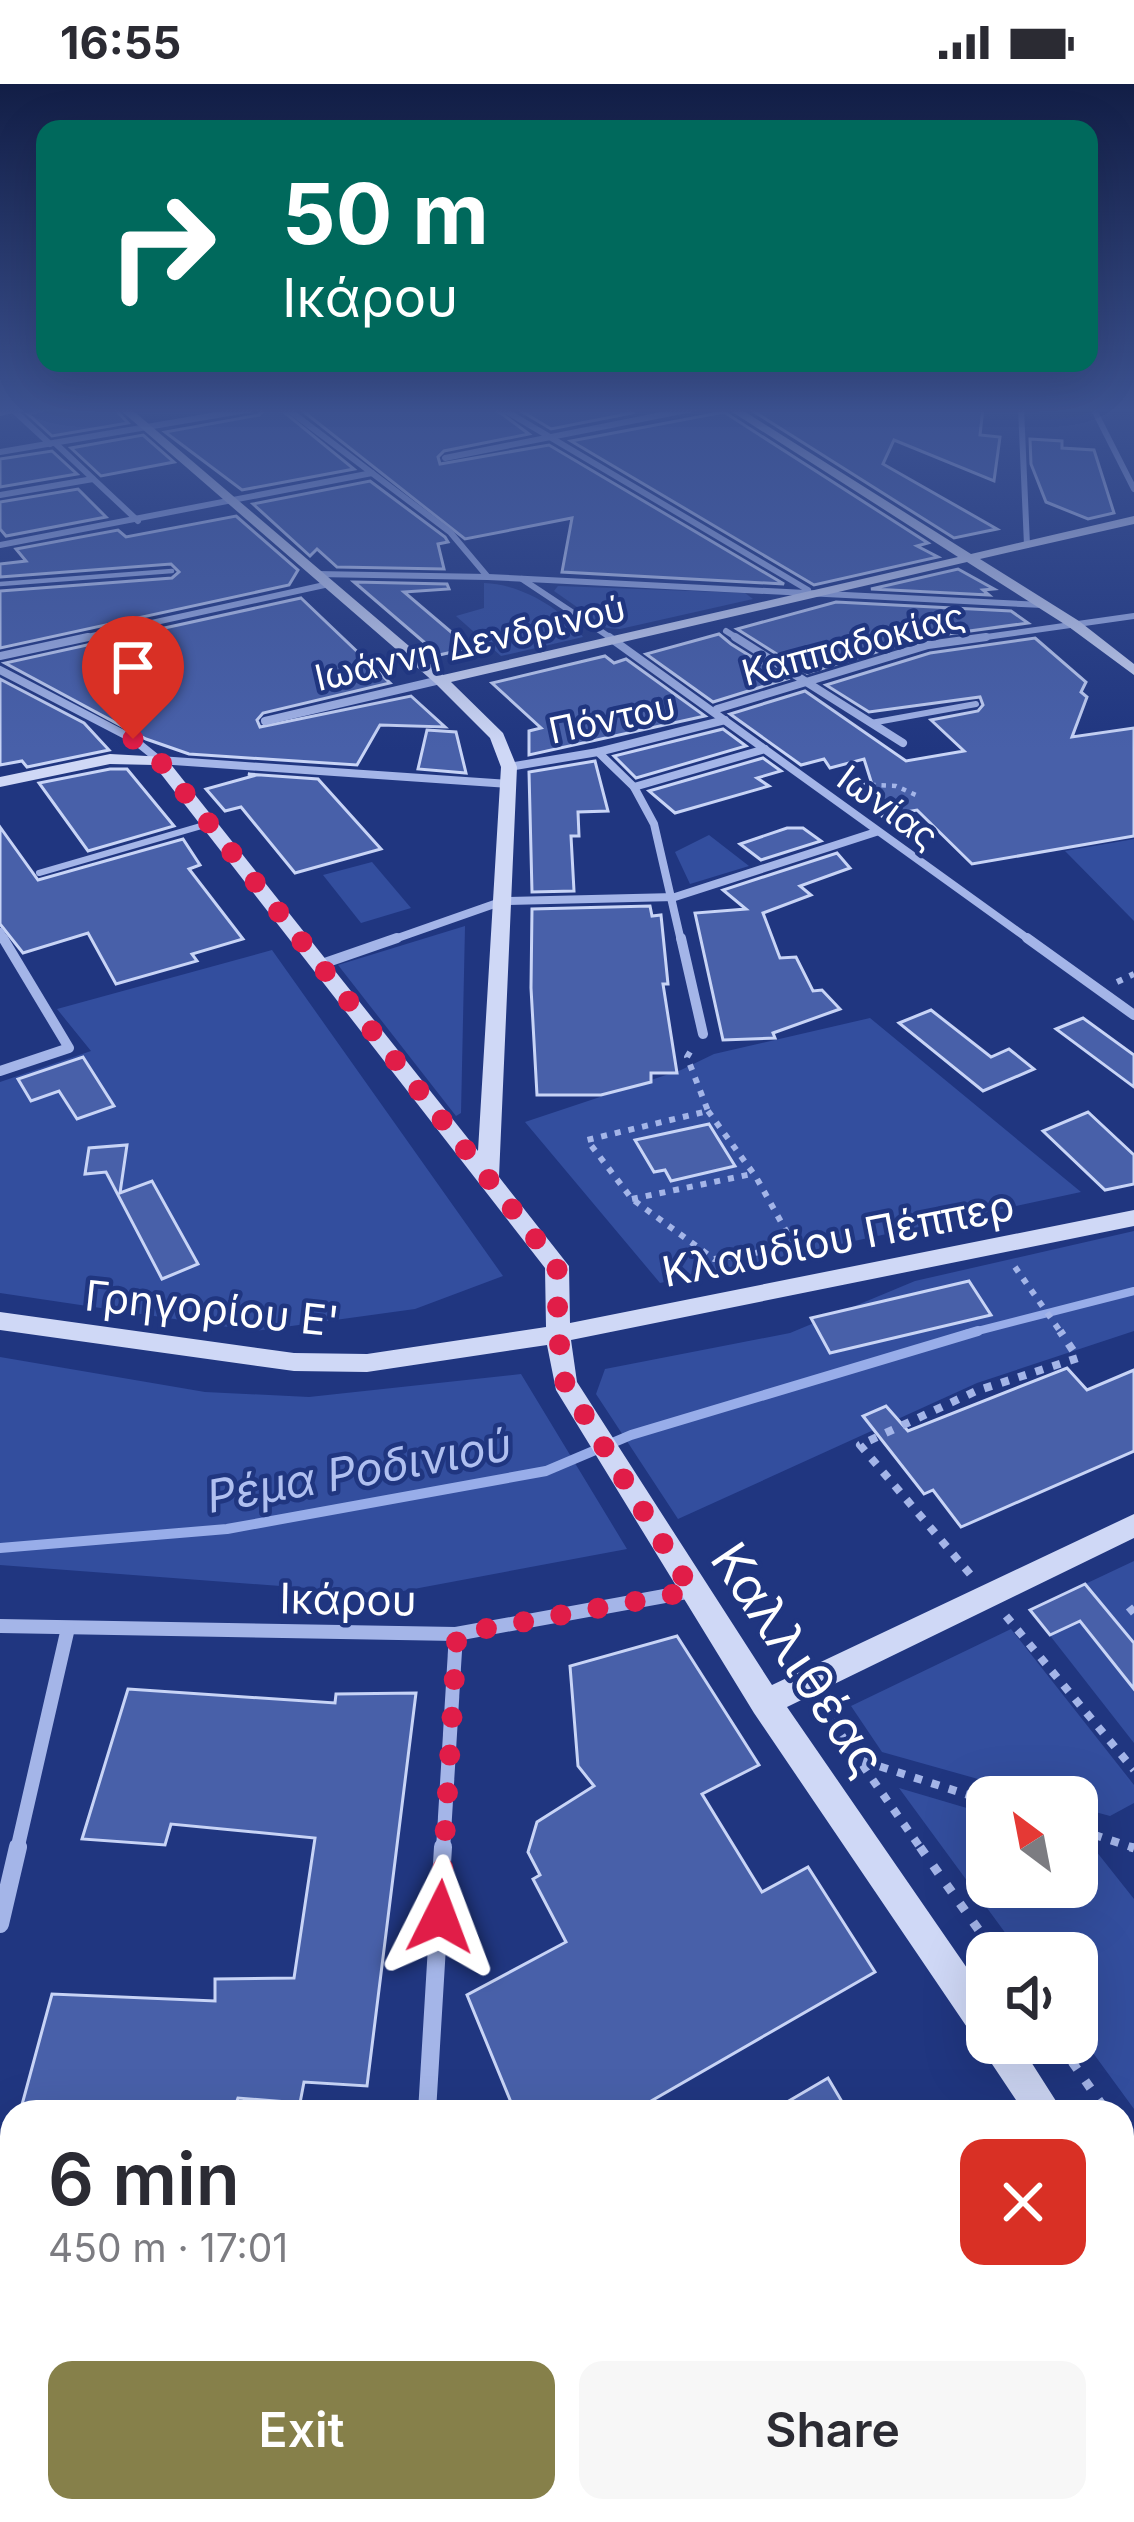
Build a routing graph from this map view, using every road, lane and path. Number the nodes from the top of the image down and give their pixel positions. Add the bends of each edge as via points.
1 (128, 522) edge
2 (256, 522) edge
3 (436, 522) edge
4 (693, 522) edge
5 (910, 522) edge
6 (1026, 522) edge
7 (1126, 522) edge
8 (0, 545) edge
9 (1027, 545) junction
10 (969, 559) junction
11 (172, 571) dead end
12 (316, 574) junction
13 (488, 577) junction
14 (522, 579) junction
15 (0, 584) edge
16 (328, 584) junction
17 (814, 594) junction
18 (1043, 604) junction
19 (1134, 616) edge
20 (1074, 624) junction
21 (726, 631) dead end
22 (612, 640) junction
23 (0, 656) edge
24 (0, 670) edge
25 (1134, 671) edge
26 (440, 680) junction
27 (807, 682) junction
28 (976, 704) dead end
29 (717, 709) dead end
30 (725, 720) junction
31 (265, 721) dead end
32 (871, 723) junction
33 (903, 743) dead end
34 (766, 749) junction
35 (598, 752) junction
36 (159, 760) junction
37 (509, 775) junction
38 (0, 782) edge
39 (844, 784) dead end
40 (634, 787) junction
41 (918, 796) dead end
42 (208, 824) junction
43 (876, 832) junction
44 (39, 873) dead end
45 (675, 896) junction
46 (503, 902) junction
47 (0, 932) edge
48 (319, 965) junction
49 (1134, 1015) edge
50 (703, 1034) joint
51 (0, 1071) edge
52 (708, 1112) junction
53 (753, 1174) junction
54 (488, 1177) junction
55 (632, 1199) junction
56 (1134, 1218) edge
57 (1000, 1247) junction
58 (0, 1321) edge
59 (558, 1334) junction
60 (1134, 1526) edge
61 (692, 1591) junction
62 (988, 1594) junction
63 (0, 1626) edge
64 (68, 1628) junction
65 (457, 1634) junction
66 (805, 1683) junction
67 (765, 1702) junction
68 (860, 1760) junction
69 (1134, 1770) edge
70 (966, 1794) edge
71 (1098, 1836) edge
72 (1134, 1847) edge
73 (0, 1924) edge
74 (980, 1932) edge
75 (966, 1996) edge
76 (1012, 2064) edge
77 (1074, 2064) edge
78 (428, 2100) edge
79 (1037, 2100) edge
80 (1099, 2100) edge

1 - 8 street
2 - 12 street
3 - 13 street
4 - 17 street
5 - 10 street
6 - 9 street
7 - 9 street, Ιωάννη Δενδρινού
9 - 10 street, Ιωάννη Δενδρινού
10 - 17 street, Ιωάννη Δενδρινού
10 - 18 street
11 - 15 lane
12 - 13 street
12 - 16 street
13 - 14 street
14 - 17 street
14 - 22 street, Ιωνίας
16 - 23 street
16 - 26 street
17 - 18 street
17 - 22 street, Ιωάννη Δενδρινού
18 - 20 street
19 - 20 street, Καππαδοκίας
20 - 25 street
20 - 27 street, Καππαδοκίας via 928,646
21 - 27 street
22 - 26 street, Ιωάννη Δενδρινού
22 - 30 street, Ιωνίας
24 - 36 street
26 - 31 street, Ιωάννη Δενδρινού
26 - 37 street via 497,736
27 - 29 street, Καππαδοκίας
27 - 32 street
28 - 32 lane
30 - 34 street, Ιωνίας
30 - 35 street, Πόντου
32 - 33 street
34 - 40 street
34 - 43 street, Ιωνίας
35 - 37 street, Πόντου
35 - 40 street
36 - 37 street, Πόντου
36 - 38 street via 110,759
36 - 42 street, Καλλιθέας
37 - 46 street
39 - 41 path via 896,786
40 - 45 street
42 - 44 lane
42 - 48 street, Καλλιθέας
43 - 45 street
43 - 49 street, Ιωνίας
45 - 46 street
45 - 50 street
46 - 48 street
46 - 54 street
47 - 51 street via 69,1048
48 - 54 street, Καλλιθέας
50 - 52 path via 687,1057
52 - 53 path
52 - 55 path via 587,1140
53 - 55 path
53 - 55 path via 795,1246 714,1259
54 - 59 street, Καλλιθέας via 557,1266
56 - 57 street, Κλαυδίου Πέππερ
57 - 59 street, Κλαυδίου Πέππερ
57 - 62 path via 1078,1358 976,1391 860,1445
58 - 59 street, Γρηγορίου Ε' via 294,1362 367,1363
59 - 61 street, Καλλιθέας via 565,1383
60 - 62 street
61 - 65 street, Ικάρου
61 - 67 street, Καλλιθέας
62 - 66 street
62 - 69 path
63 - 64 street, Ικάρου
64 - 65 street, Ικάρου
64 - 73 street
65 - 78 street
66 - 67 street
66 - 68 path
67 - 75 street, Καλλιθέας
68 - 70 path
68 - 74 path
71 - 72 path
76 - 79 street
77 - 80 path

